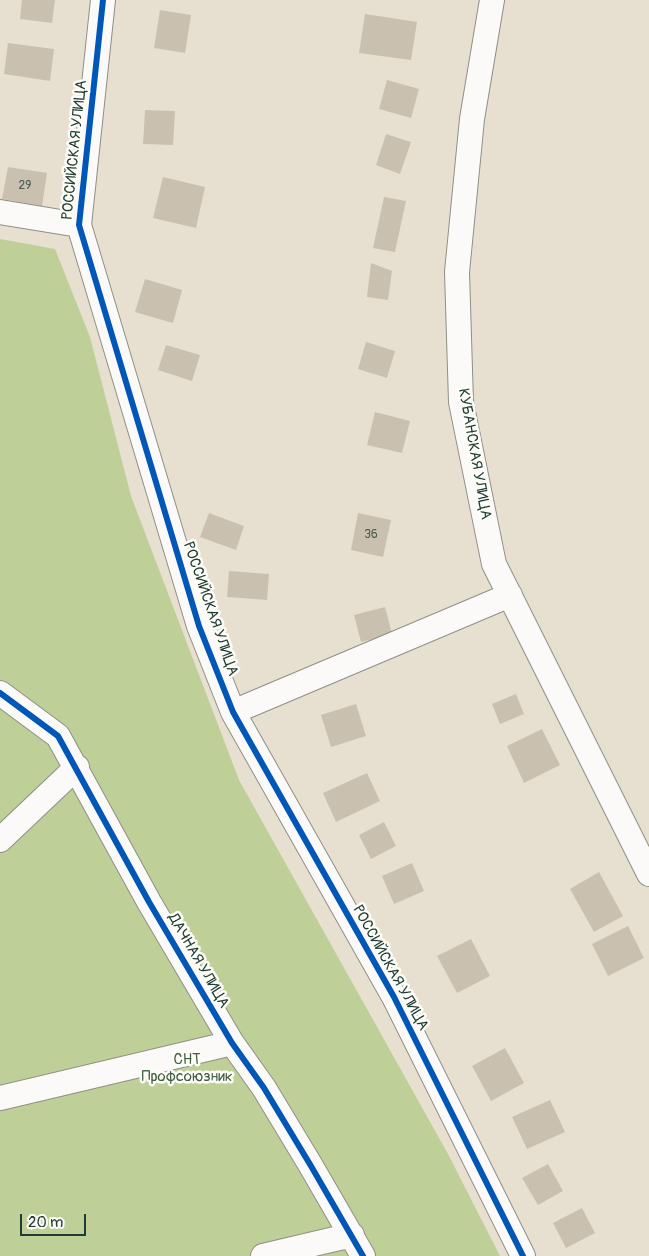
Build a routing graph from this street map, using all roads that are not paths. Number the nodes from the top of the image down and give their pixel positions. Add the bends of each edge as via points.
1 (103, 0) edge
2 (492, 0) edge
3 (0, 212) edge
4 (79, 225) junction
5 (510, 595) junction
6 (0, 693) edge
7 (233, 712) junction
8 (77, 767) junction
9 (0, 840) edge
10 (649, 874) edge
11 (232, 1043) junction
12 (0, 1098) edge
13 (352, 1235) junction
14 (263, 1256) edge
15 (363, 1256) edge
16 (523, 1256) edge

1 - 4 street, РОССИЙСКАЯ УЛИЦА
2 - 5 street, КУБАНСКАЯ УЛИЦА via 472,119 458,281 462,402 494,564
3 - 4 street
4 - 7 street, РОССИЙСКАЯ УЛИЦА via 199,626
5 - 7 street
5 - 10 street, КУБАНСКАЯ УЛИЦА
6 - 8 street, ДАЧНАЯ УЛИЦА via 58,736
7 - 16 street, РОССИЙСКАЯ УЛИЦА via 394,997
8 - 9 street
8 - 11 street, ДАЧНАЯ УЛИЦА via 149,902
11 - 12 street
11 - 13 street, ДАЧНАЯ УЛИЦА via 264,1088 340,1220
13 - 14 street
13 - 15 street, ДАЧНАЯ УЛИЦА

